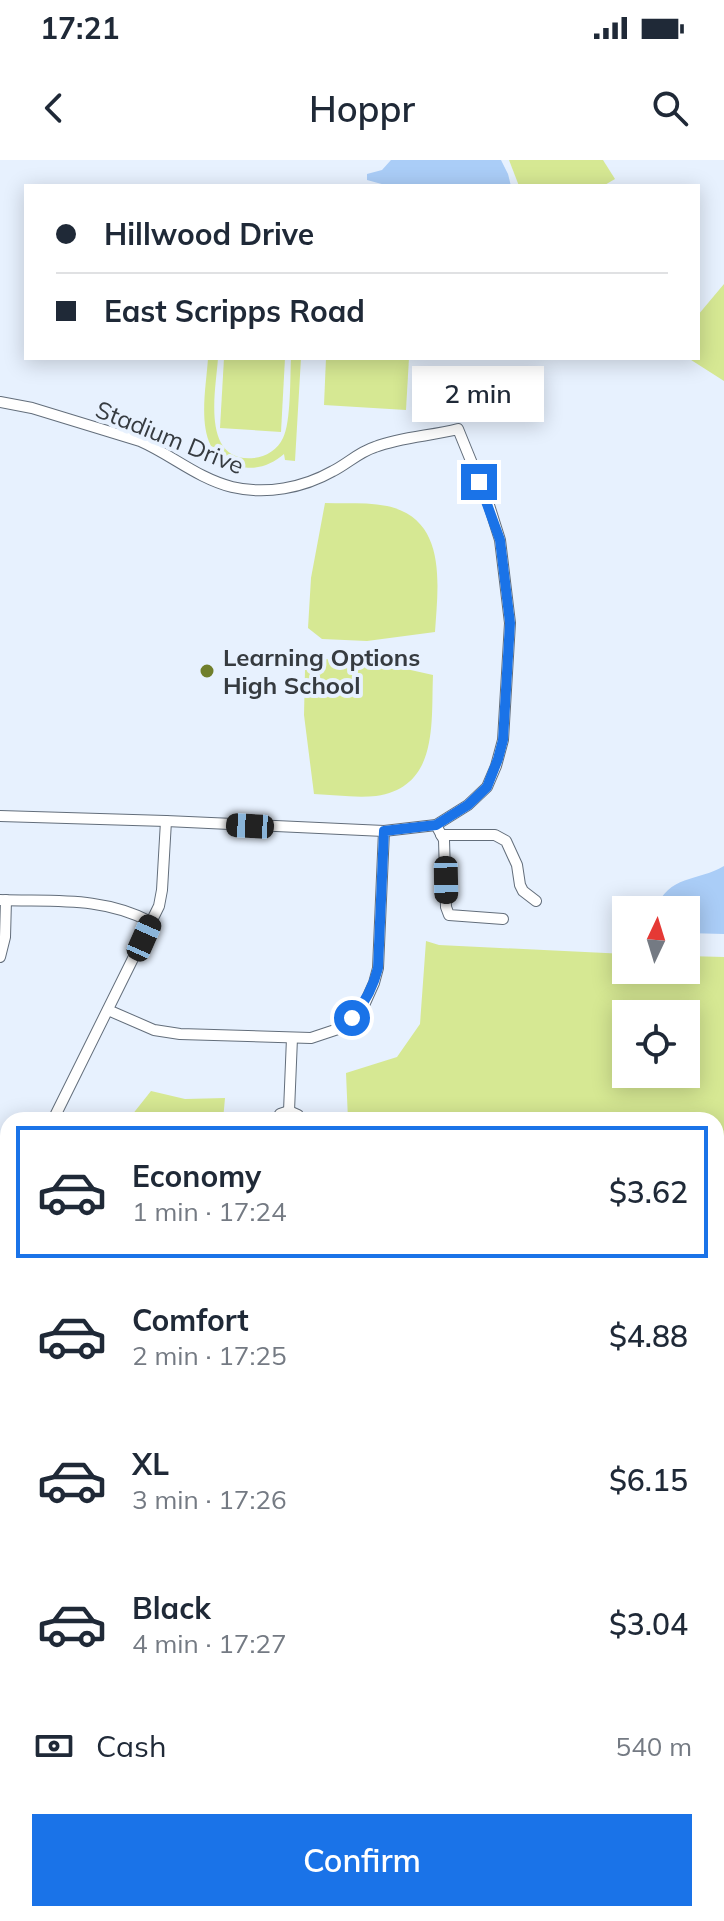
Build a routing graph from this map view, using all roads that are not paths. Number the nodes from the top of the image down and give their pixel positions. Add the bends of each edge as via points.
1 (0, 402) edge
2 (0, 816) edge
3 (166, 821) junction
4 (439, 830) junction
5 (384, 831) junction
6 (3, 900) edge
7 (536, 901) dead end
8 (503, 919) dead end
9 (151, 922) junction
10 (0, 957) edge
11 (108, 1010) junction
12 (292, 1038) junction
13 (289, 1111) joint
14 (57, 1112) edge
15 (286, 1112) edge

1 - 4 street, Stadium Drive via 140,441 203,477 253,490 292,487 375,447 458,429 500,540 510,635 503,740 496,766 487,787
2 - 3 street
3 - 5 street
3 - 9 street via 162,890
4 - 5 street
4 - 7 street via 495,835 506,841 520,885
4 - 8 street via 449,915
5 - 12 street via 374,983 365,1003 338,1029
6 - 9 street via 91,903 117,907
6 - 10 street
9 - 11 street
11 - 12 street via 154,1030 180,1034
11 - 14 street
12 - 13 street
13 - 15 street

